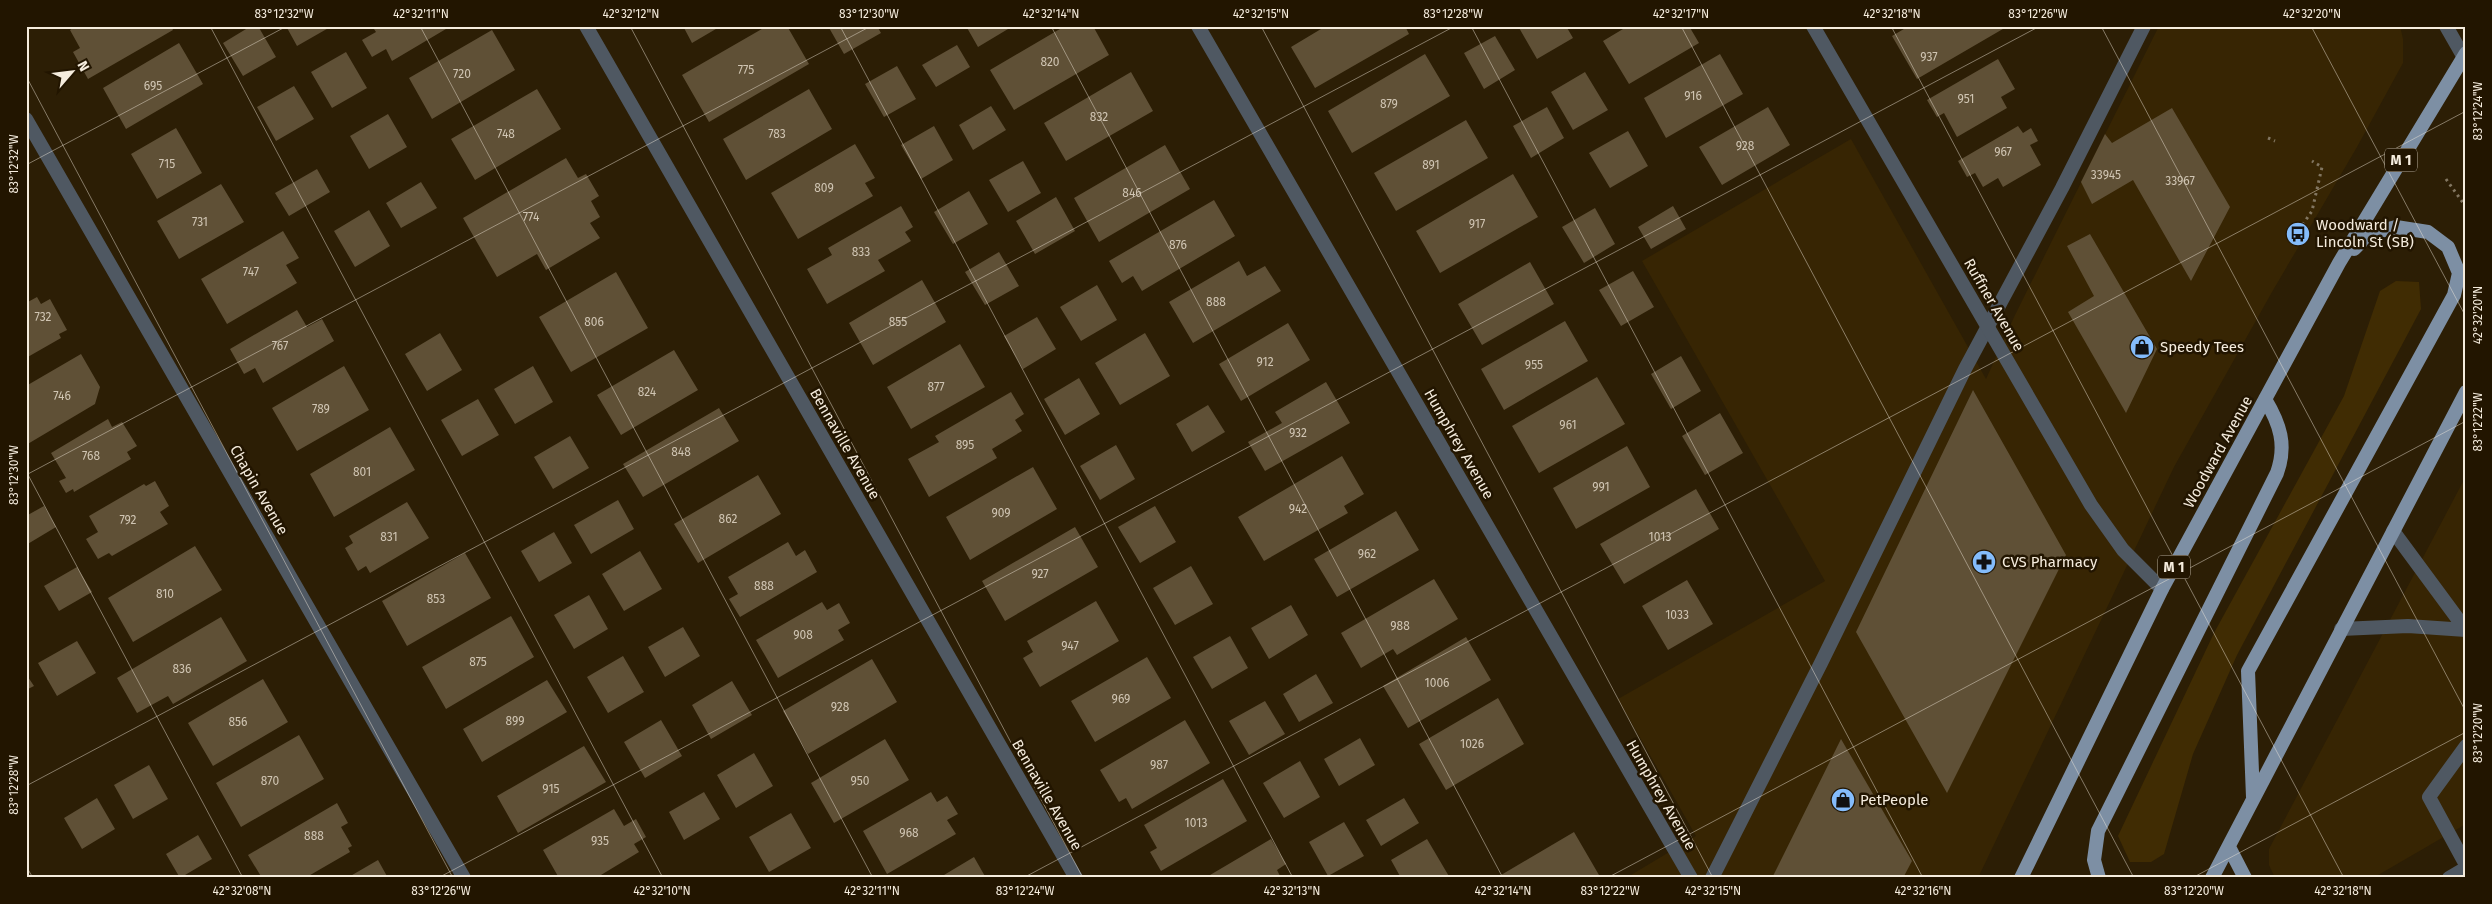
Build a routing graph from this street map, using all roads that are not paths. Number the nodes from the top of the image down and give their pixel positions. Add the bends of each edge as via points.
1 (586, 26) edge
2 (1198, 26) edge
3 (1813, 26) edge
4 (2144, 26) edge
5 (2446, 26) edge
6 (2465, 57) edge
7 (26, 119) edge
8 (2339, 263) junction
9 (1988, 328) junction
10 (2466, 392) edge
11 (2265, 399) junction
12 (2393, 531) junction
13 (2162, 589) junction
14 (2341, 629) junction
15 (2466, 630) edge
16 (2466, 746) edge
17 (2253, 797) junction
18 (2229, 847) junction
19 (2466, 866) edge
20 (464, 878) edge
21 (1076, 878) edge
22 (1690, 878) edge
23 (1712, 878) edge
24 (2021, 878) edge
25 (2100, 878) edge
26 (2212, 878) edge
27 (2245, 878) edge
28 (2449, 878) edge

1 - 21 street, Bennaville Avenue
2 - 22 street, Humphrey Avenue
3 - 9 street, Ruffner Avenue
4 - 9 street
5 - 6 street
6 - 8 main road, Woodward Avenue / M 1
7 - 20 street, Chapin Avenue
8 - 11 main road, Woodward Avenue / M 1
8 - 17 main road via 2369,234 2396,227 2428,232 2448,248 2459,273 2454,295 2248,670
9 - 13 street, Ruffner Avenue via 2091,505 2123,550
9 - 23 street
10 - 12 main road
11 - 13 main road, Woodward Avenue / M 1
11 - 25 main road via 2282,436 2280,467 2098,831 2094,860
12 - 14 main road
12 - 15 street
13 - 24 main road, Woodward Avenue / M 1
14 - 15 street via 2408,626
14 - 17 main road
16 - 19 street via 2428,798
17 - 18 main road
18 - 26 main road
18 - 27 main road
19 - 28 street

